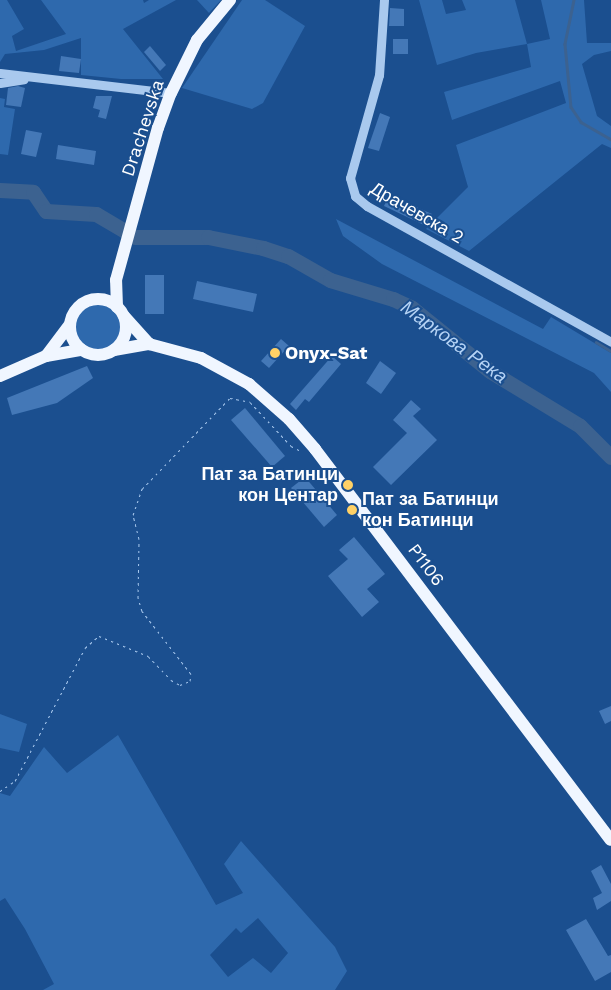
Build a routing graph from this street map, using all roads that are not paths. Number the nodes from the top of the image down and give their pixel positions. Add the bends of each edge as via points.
1 (230, 0) edge
2 (384, 0) edge
3 (0, 73) edge
4 (34, 78) junction
5 (0, 83) edge
6 (171, 93) junction
7 (116, 280) junction
8 (99, 299) junction
9 (120, 311) junction
10 (70, 324) junction
11 (611, 342) edge
12 (149, 344) junction
13 (81, 350) junction
14 (114, 350) junction
15 (46, 356) junction
16 (0, 376) edge
17 (611, 840) edge

1 - 6 main road, Drachevska via 197,40
2 - 11 street, Драчевска 2 via 379,75 350,178 356,196 366,206
3 - 4 street
4 - 5 street
4 - 6 street
6 - 7 main road, Drachevska
7 - 8 main road, Drachevska
7 - 9 main road, Drachevska
8 - 9 main road
8 - 10 main road via 79,306
9 - 12 main road
9 - 14 main road via 124,338
10 - 13 main road via 71,336
10 - 15 main road
12 - 14 main road
12 - 17 main road, P1106 via 201,358 234,374 273,404 316,449
13 - 14 main road via 97,356
13 - 15 main road
15 - 16 main road

